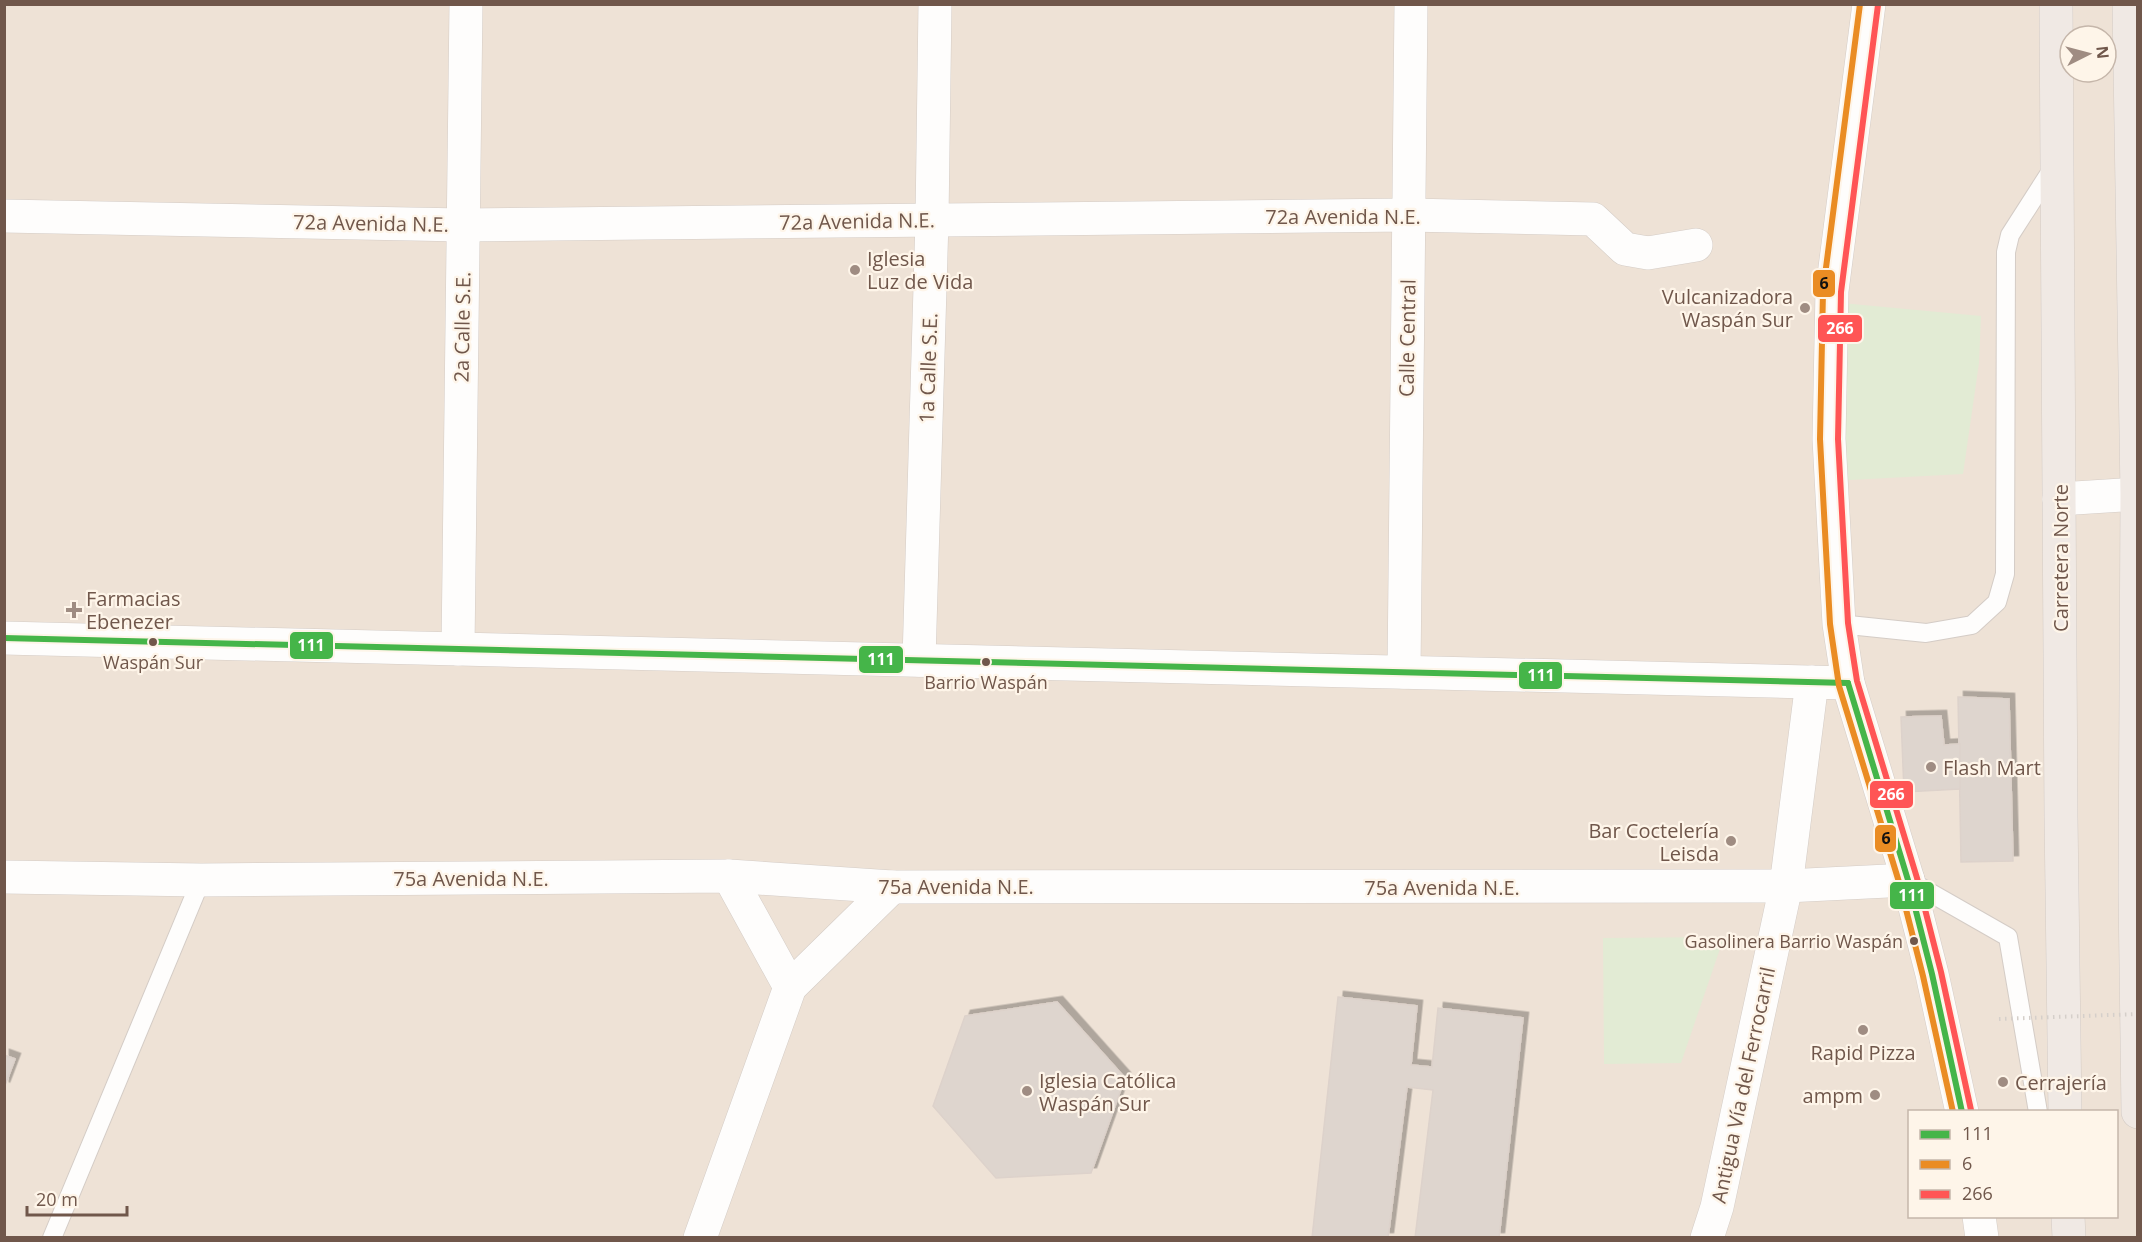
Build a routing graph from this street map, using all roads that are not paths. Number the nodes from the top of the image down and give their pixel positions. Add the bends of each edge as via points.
1 (466, 4) edge
2 (935, 4) edge
3 (1411, 4) edge
4 (1869, 4) edge
5 (2056, 4) edge
6 (2129, 4) edge
7 (2056, 164) junction
8 (1408, 215) junction
9 (4, 216) edge
10 (932, 220) junction
11 (463, 225) junction
12 (1696, 245) dead end
13 (2138, 494) edge
14 (2059, 499) junction
15 (1839, 624) junction
16 (4, 638) edge
17 (458, 649) junction
18 (920, 660) junction
19 (1404, 672) junction
20 (1812, 682) junction
21 (1848, 683) junction
22 (729, 876) junction
23 (4, 877) edge
24 (201, 880) junction
25 (1908, 880) junction
26 (1786, 886) junction
27 (892, 887) junction
28 (2136, 892) edge
29 (790, 987) junction
30 (1962, 1110) edge
31 (2038, 1110) edge
32 (2066, 1110) edge
33 (2138, 1112) edge
34 (1979, 1218) edge
35 (2056, 1218) edge
36 (2068, 1218) edge
37 (52, 1238) edge
38 (700, 1238) edge
39 (1707, 1238) edge
40 (1982, 1238) edge
41 (2060, 1238) edge
42 (2069, 1238) edge

1 - 11 street, 2a Calle S.E.
2 - 10 street, 1a Calle S.E.
3 - 8 street, Calle Central
4 - 15 street via 1833,277 1829,439
5 - 7 highway, Carretera Norte
6 - 13 highway
7 - 14 highway, Carretera Norte
7 - 15 lane via 2010,235 2006,252 2005,574 1997,602 1972,625 1926,633
8 - 10 street, 72a Avenida N.E.
8 - 12 street, 72a Avenida N.E. via 1593,219 1626,249 1648,253
8 - 19 street, Calle Central
9 - 11 street, 72a Avenida N.E.
10 - 11 street, 72a Avenida N.E.
10 - 18 street, 1a Calle S.E.
11 - 17 street, 2a Calle S.E.
13 - 14 street
13 - 28 highway
14 - 32 highway, Carretera Norte
15 - 21 street
16 - 17 street
17 - 18 street
18 - 19 street
19 - 20 street
20 - 21 street
20 - 26 street, Antigua Vía del Ferrocarril
21 - 25 street
22 - 24 street, 75a Avenida N.E.
22 - 27 street, 75a Avenida N.E.
22 - 29 street
23 - 24 street, 75a Avenida N.E.
24 - 37 lane
25 - 26 street, 75a Avenida N.E.
25 - 30 street
25 - 31 lane via 2007,937
26 - 27 street, 75a Avenida N.E.
26 - 39 street, Antigua Vía del Ferrocarril
27 - 29 street
28 - 33 highway
29 - 38 street
34 - 40 street
35 - 41 lane
36 - 42 highway

